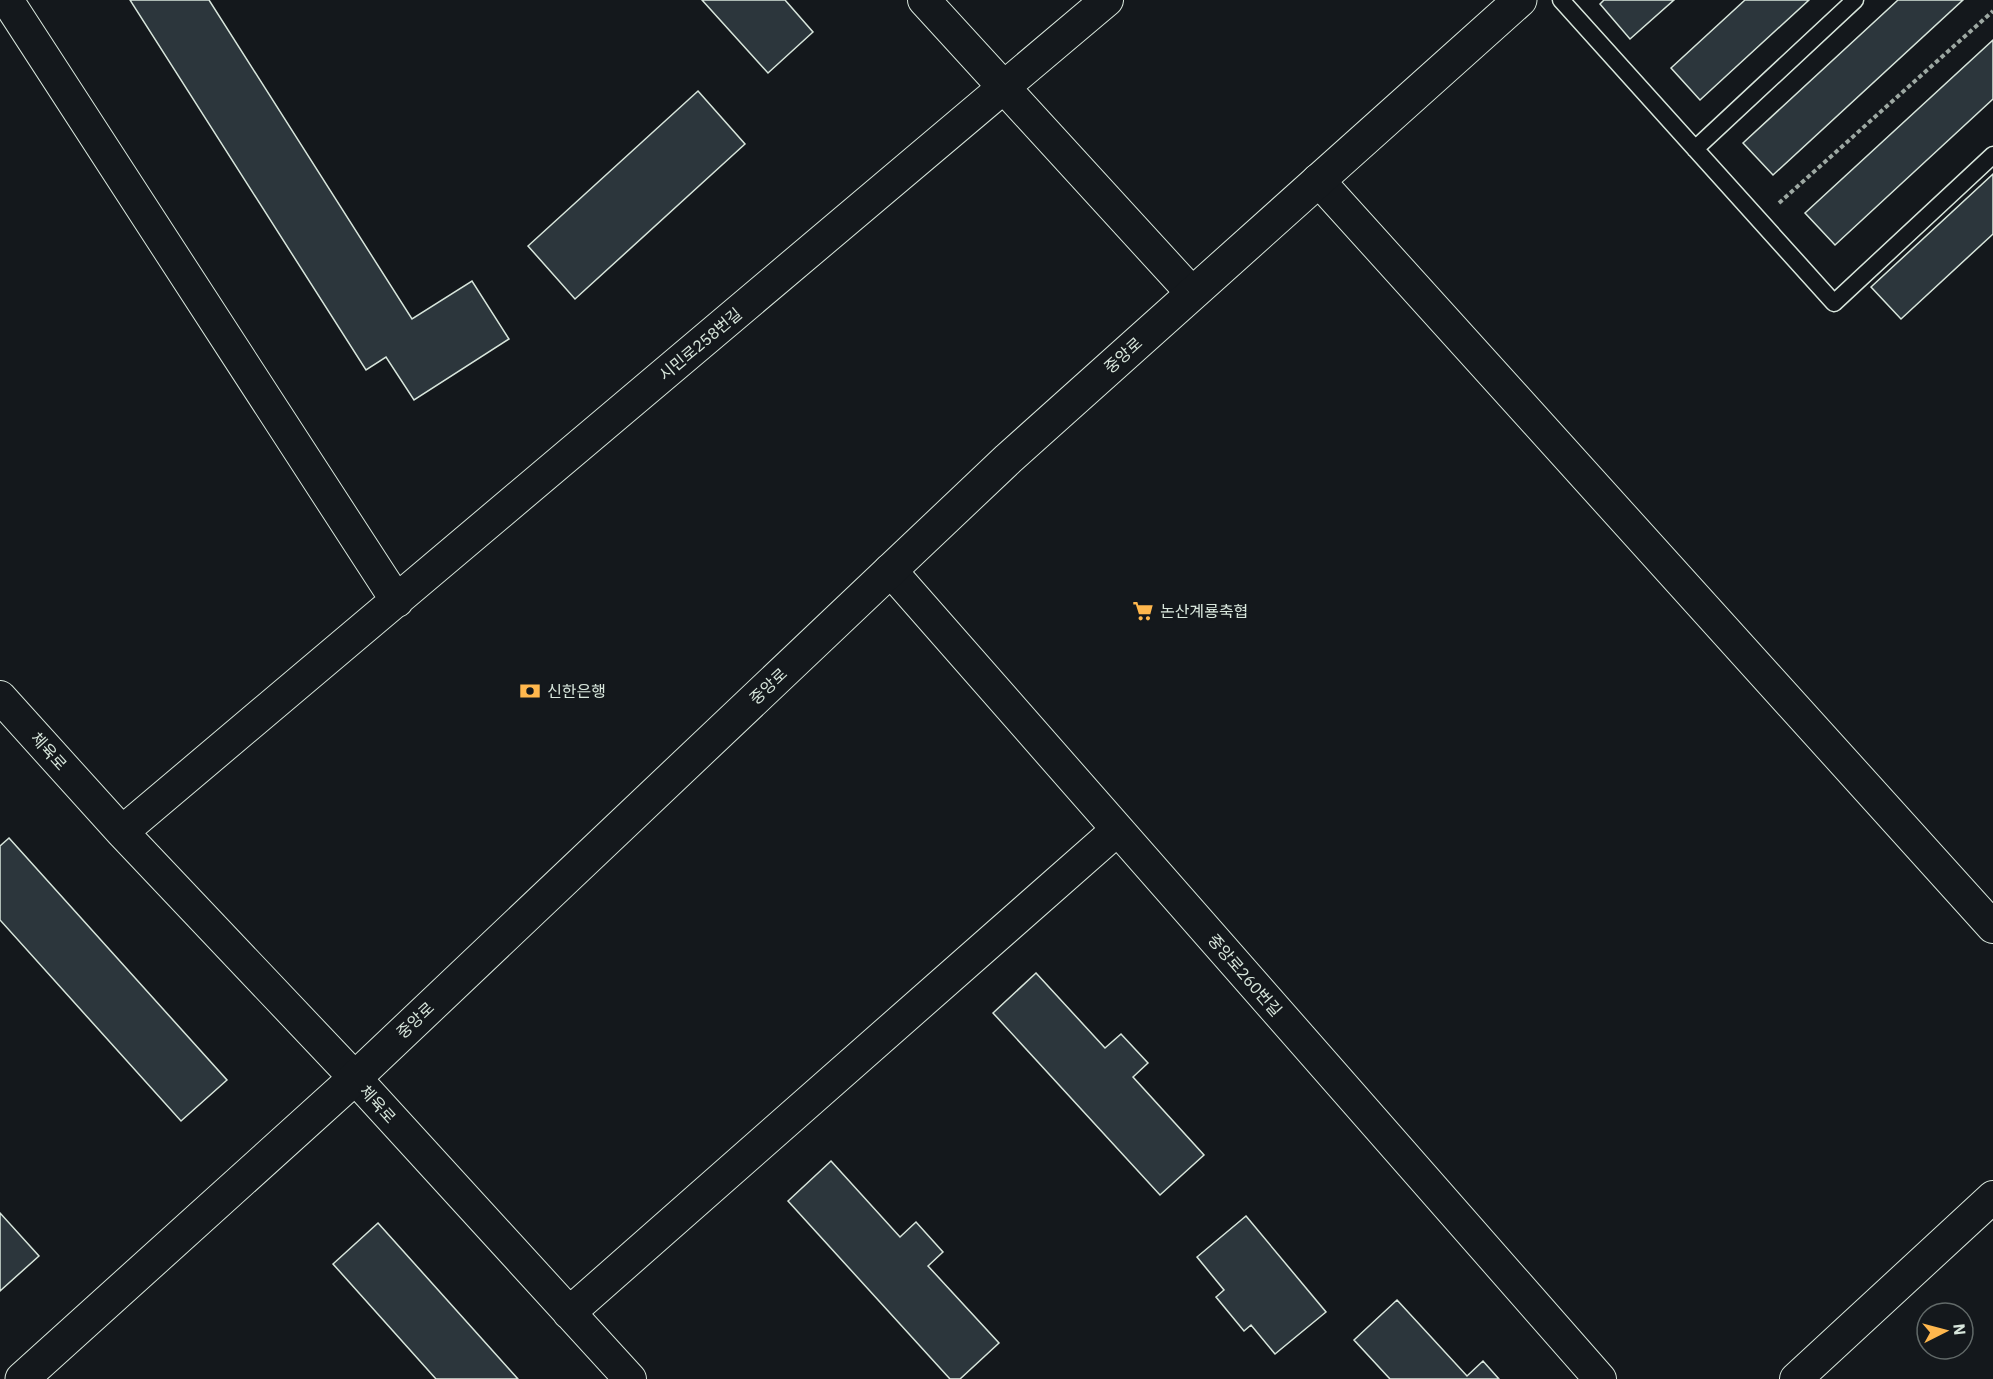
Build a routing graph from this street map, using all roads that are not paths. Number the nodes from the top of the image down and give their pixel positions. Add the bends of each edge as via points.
1 (7, 0) edge
2 (924, 0) edge
3 (1107, 0) edge
4 (1520, 0) edge
5 (1560, 0) edge
6 (1855, 0) edge
7 (1004, 87) junction
8 (1695, 149) junction
9 (1993, 155) edge
10 (1318, 180) junction
11 (1192, 293) junction
12 (890, 570) junction
13 (396, 601) junction
14 (0, 697) edge
15 (1117, 830) junction
16 (122, 832) junction
17 (1993, 927) edge
18 (355, 1078) junction
19 (1993, 1197) edge
20 (569, 1313) junction
21 (22, 1379) edge
22 (630, 1379) edge
23 (1600, 1379) edge
24 (1796, 1379) edge

1 - 13 street
2 - 7 street
3 - 7 street, 시민로258번길
4 - 10 street, 중앙로
5 - 8 lane
6 - 8 lane
7 - 11 street
7 - 13 street, 시민로258번길
8 - 9 lane via 1834,303
10 - 11 street, 중앙로
10 - 17 street
11 - 12 street, 중앙로
12 - 15 street, 중앙로260번길
12 - 18 street, 중앙로
13 - 16 street
14 - 16 street, 체육로
15 - 20 street
15 - 23 street, 중앙로260번길
16 - 18 street, 체육로
18 - 20 street, 체육로
18 - 21 street, 중앙로
19 - 24 street
20 - 22 street, 체육로

